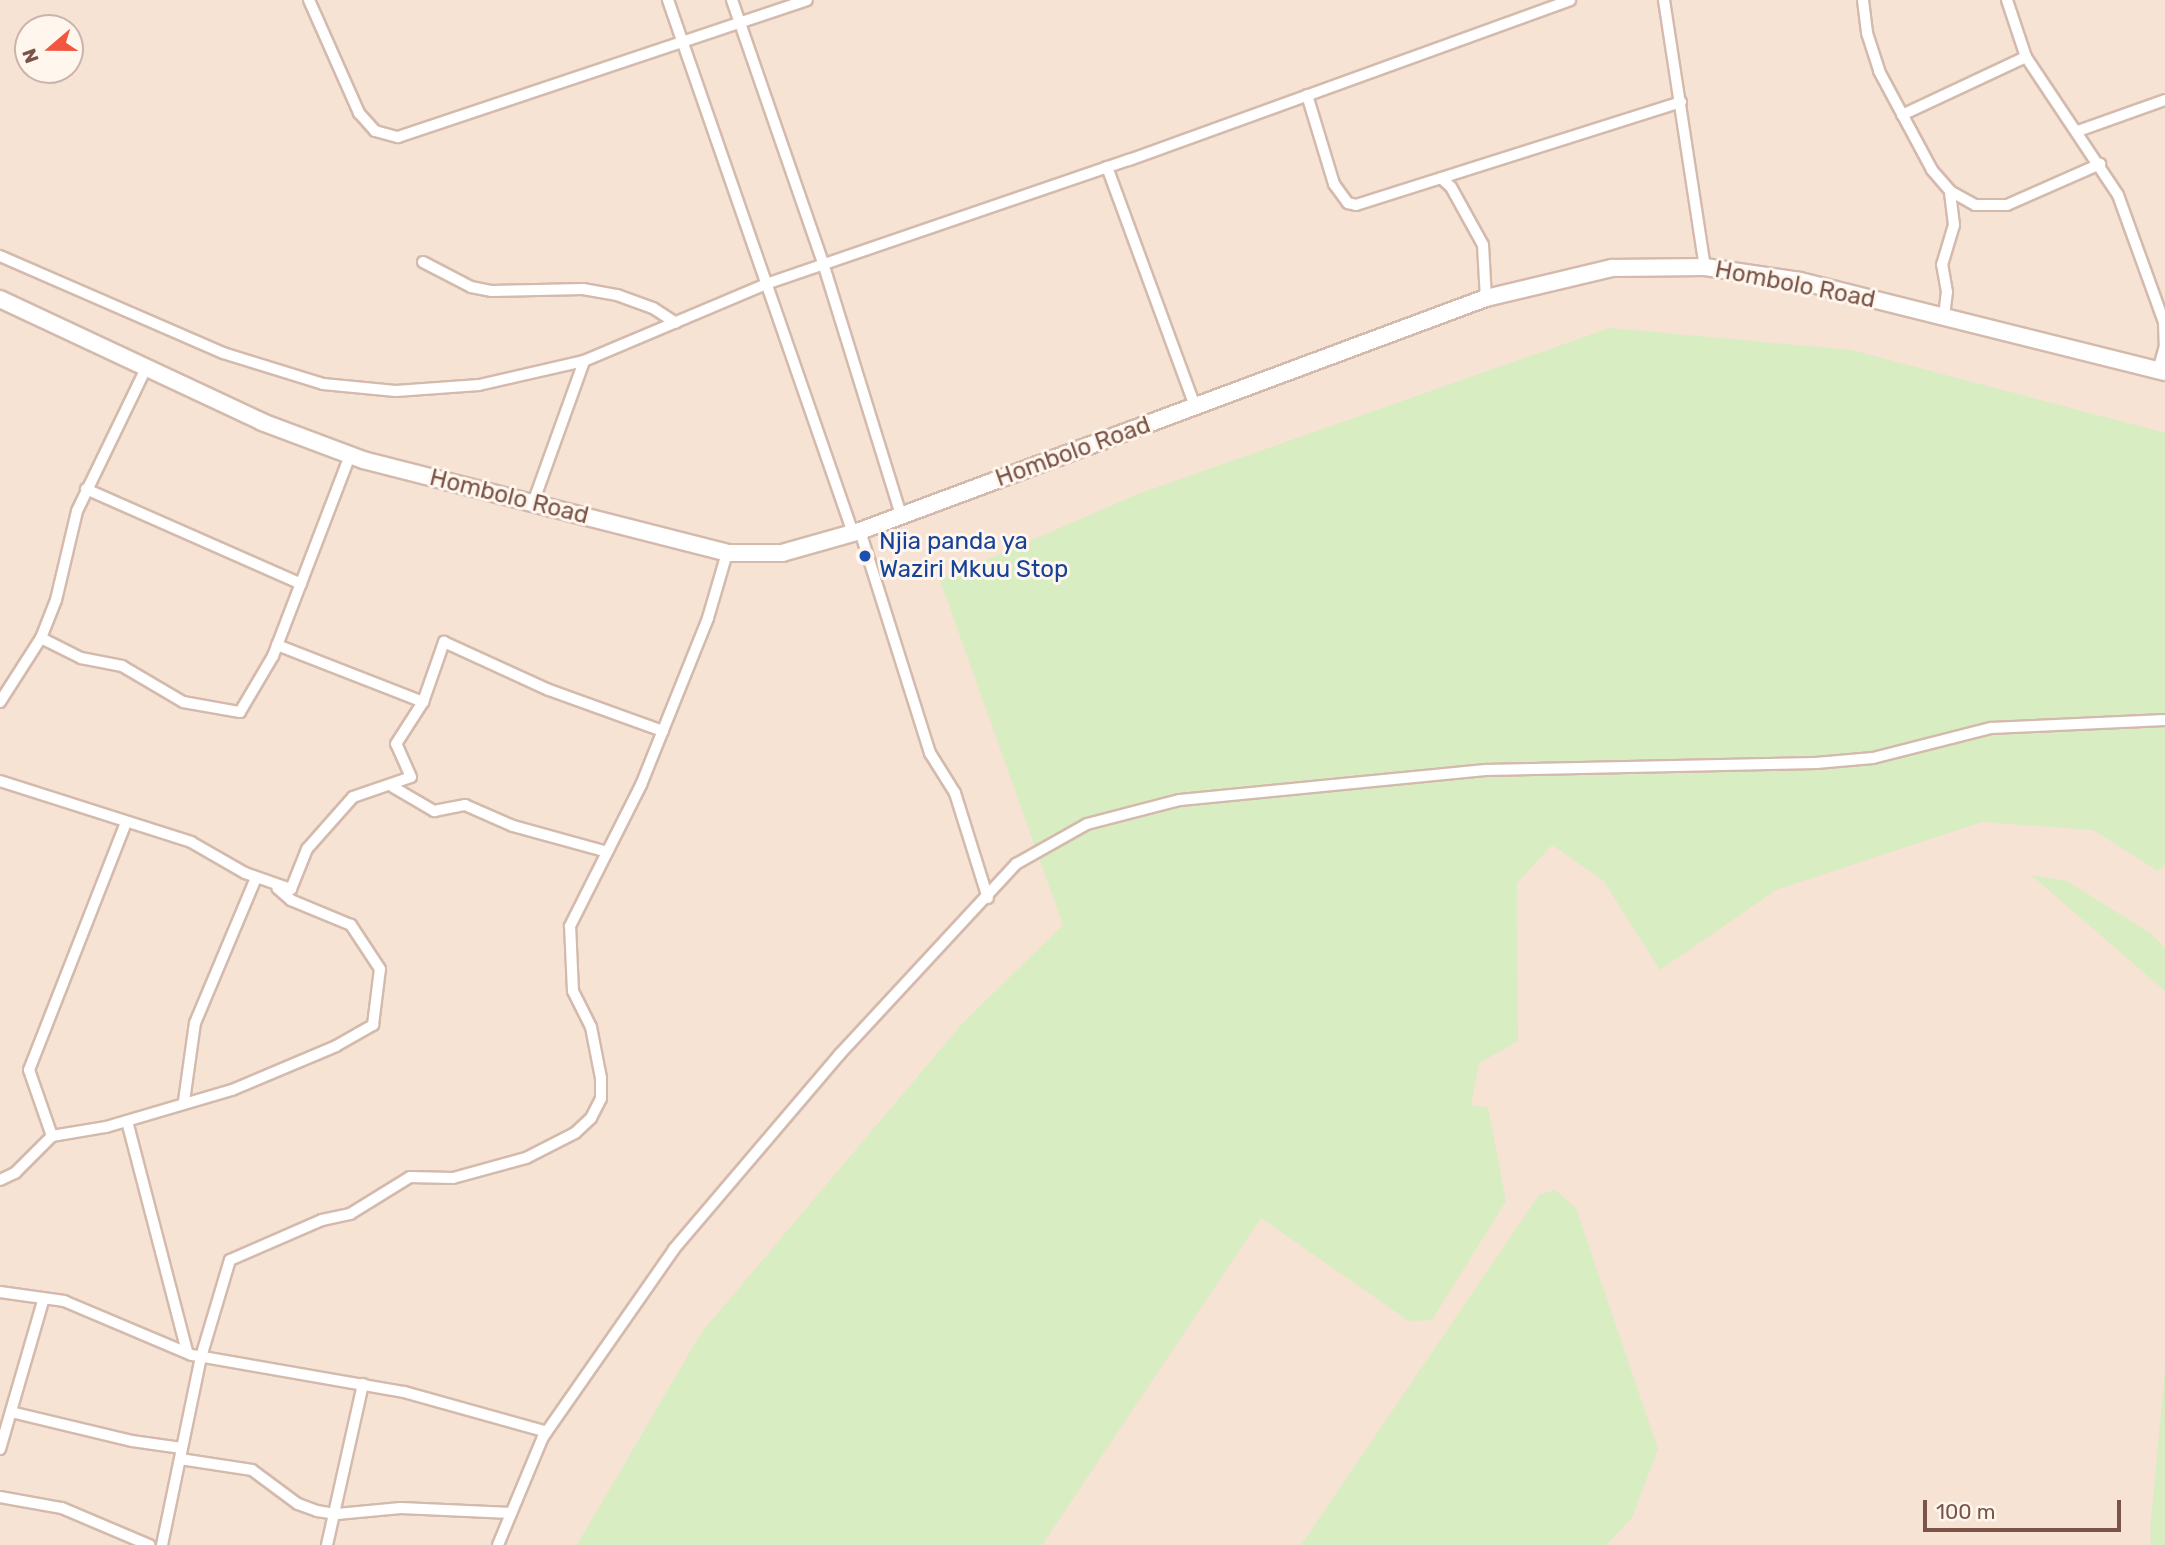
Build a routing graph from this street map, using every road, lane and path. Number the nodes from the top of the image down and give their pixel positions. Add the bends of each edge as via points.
1 (309, 0) edge
2 (668, 0) edge
3 (732, 0) edge
4 (807, 0) edge
5 (1570, 0) edge
6 (1664, 0) edge
7 (1863, 0) edge
8 (2007, 0) edge
9 (739, 21) junction
10 (682, 41) junction
11 (2026, 57) junction
12 (1307, 95) junction
13 (2165, 100) edge
14 (1681, 102) junction
15 (1902, 115) junction
16 (2078, 131) junction
17 (2100, 164) junction
18 (1107, 167) junction
19 (1441, 178) junction
20 (1950, 191) junction
21 (0, 256) edge
22 (423, 262) dead end
23 (823, 263) junction
24 (1705, 267) junction
25 (766, 284) junction
26 (2165, 289) edge
27 (2154, 297) junction
28 (1486, 298) junction
29 (0, 299) edge
30 (1944, 316) junction
31 (676, 323) junction
32 (584, 361) junction
33 (146, 368) junction
34 (2162, 371) edge
35 (1195, 406) junction
36 (350, 456) junction
37 (86, 489) junction
38 (533, 502) junction
39 (901, 515) junction
40 (856, 532) junction
41 (727, 553) junction
42 (300, 584) junction
43 (41, 638) junction
44 (277, 645) junction
45 (0, 702) edge
46 (423, 702) junction
47 (2165, 720) edge
48 (663, 731) junction
49 (0, 781) edge
50 (393, 787) junction
51 (127, 822) junction
52 (604, 851) junction
53 (256, 877) junction
54 (275, 886) junction
55 (988, 898) junction
56 (184, 1101) junction
57 (127, 1121) junction
58 (52, 1136) junction
59 (0, 1181) edge
60 (0, 1292) edge
61 (44, 1298) junction
62 (187, 1352) junction
63 (201, 1357) junction
64 (363, 1384) junction
65 (11, 1412) junction
66 (547, 1432) junction
67 (0, 1449) edge
68 (181, 1453) junction
69 (0, 1497) edge
70 (511, 1513) junction
71 (337, 1514) junction
72 (149, 1545) edge
73 (162, 1545) edge
74 (327, 1545) edge
75 (498, 1545) edge

1 - 10 street via 359,113 375,131 398,137
2 - 10 street
3 - 9 street
4 - 9 street
5 - 12 street
6 - 14 street
7 - 15 street via 1872,54
8 - 11 street
9 - 10 street
9 - 23 street
10 - 25 street
11 - 15 street
11 - 16 street
12 - 18 street
12 - 19 street via 1328,170 1348,203 1374,202
13 - 16 street
14 - 19 street
14 - 24 street
15 - 20 street via 1932,170
16 - 17 street
17 - 20 street via 2007,205 1976,205
17 - 27 street via 2118,195
18 - 23 street
18 - 35 street
19 - 28 street via 1451,187 1483,244
20 - 30 street via 1954,225 1942,265 1947,292
21 - 32 street via 223,353 323,384 361,390 479,385
22 - 31 street via 471,287 491,291 583,289 617,295 653,308
23 - 25 street
23 - 39 street
24 - 28 street, Hombolo Road via 1612,268
24 - 30 street, Hombolo Road via 1800,281
25 - 31 street
25 - 40 street
26 - 27 street
27 - 34 street via 2164,322
28 - 35 street, Hombolo Road
29 - 33 street, Hombolo Road
30 - 34 street, Hombolo Road
31 - 32 street
32 - 38 street
33 - 36 street, Hombolo Road via 262,422
33 - 37 street
35 - 39 street, Hombolo Road
36 - 38 street, Hombolo Road
36 - 42 street
37 - 42 street
37 - 43 street
38 - 41 street, Hombolo Road
39 - 40 street, Hombolo Road
40 - 41 street, Hombolo Road via 782,553
40 - 55 street via 930,753 955,793
41 - 48 street via 708,618
42 - 44 street
43 - 44 street via 81,658 122,666 183,702 240,712
43 - 45 street
44 - 46 street
46 - 48 street via 444,642 549,690
46 - 50 street via 396,744 411,777
47 - 55 street via 1991,728 1873,758 1690,768 1486,770 1180,800 1087,824 1016,864
48 - 52 street via 641,785
49 - 51 street
50 - 52 street via 434,811 465,804 524,830
50 - 54 street via 353,797 307,849 294,886
51 - 53 street via 191,842
51 - 58 street via 29,1070
52 - 63 street via 570,926 568,947 573,991 591,1027 601,1078 601,1098 591,1118 575,1133 526,1158 453,1178 410,1177 350,1214 322,1220 230,1260
53 - 54 street
53 - 56 street via 195,1023
54 - 56 street via 291,900 351,925 380,969 373,1025 336,1046 232,1090
55 - 66 street via 840,1054 674,1249
56 - 57 street
57 - 58 street
57 - 62 street
58 - 59 street via 15,1173
60 - 61 street
61 - 62 street via 98,1314
61 - 65 street
62 - 63 street
63 - 64 street
63 - 68 street
64 - 66 street
64 - 71 street
65 - 67 street
65 - 68 street
66 - 70 street
68 - 71 street via 240,1466 309,1509
68 - 73 street
69 - 72 street via 75,1512
70 - 71 street via 401,1508
70 - 75 street
71 - 74 street

